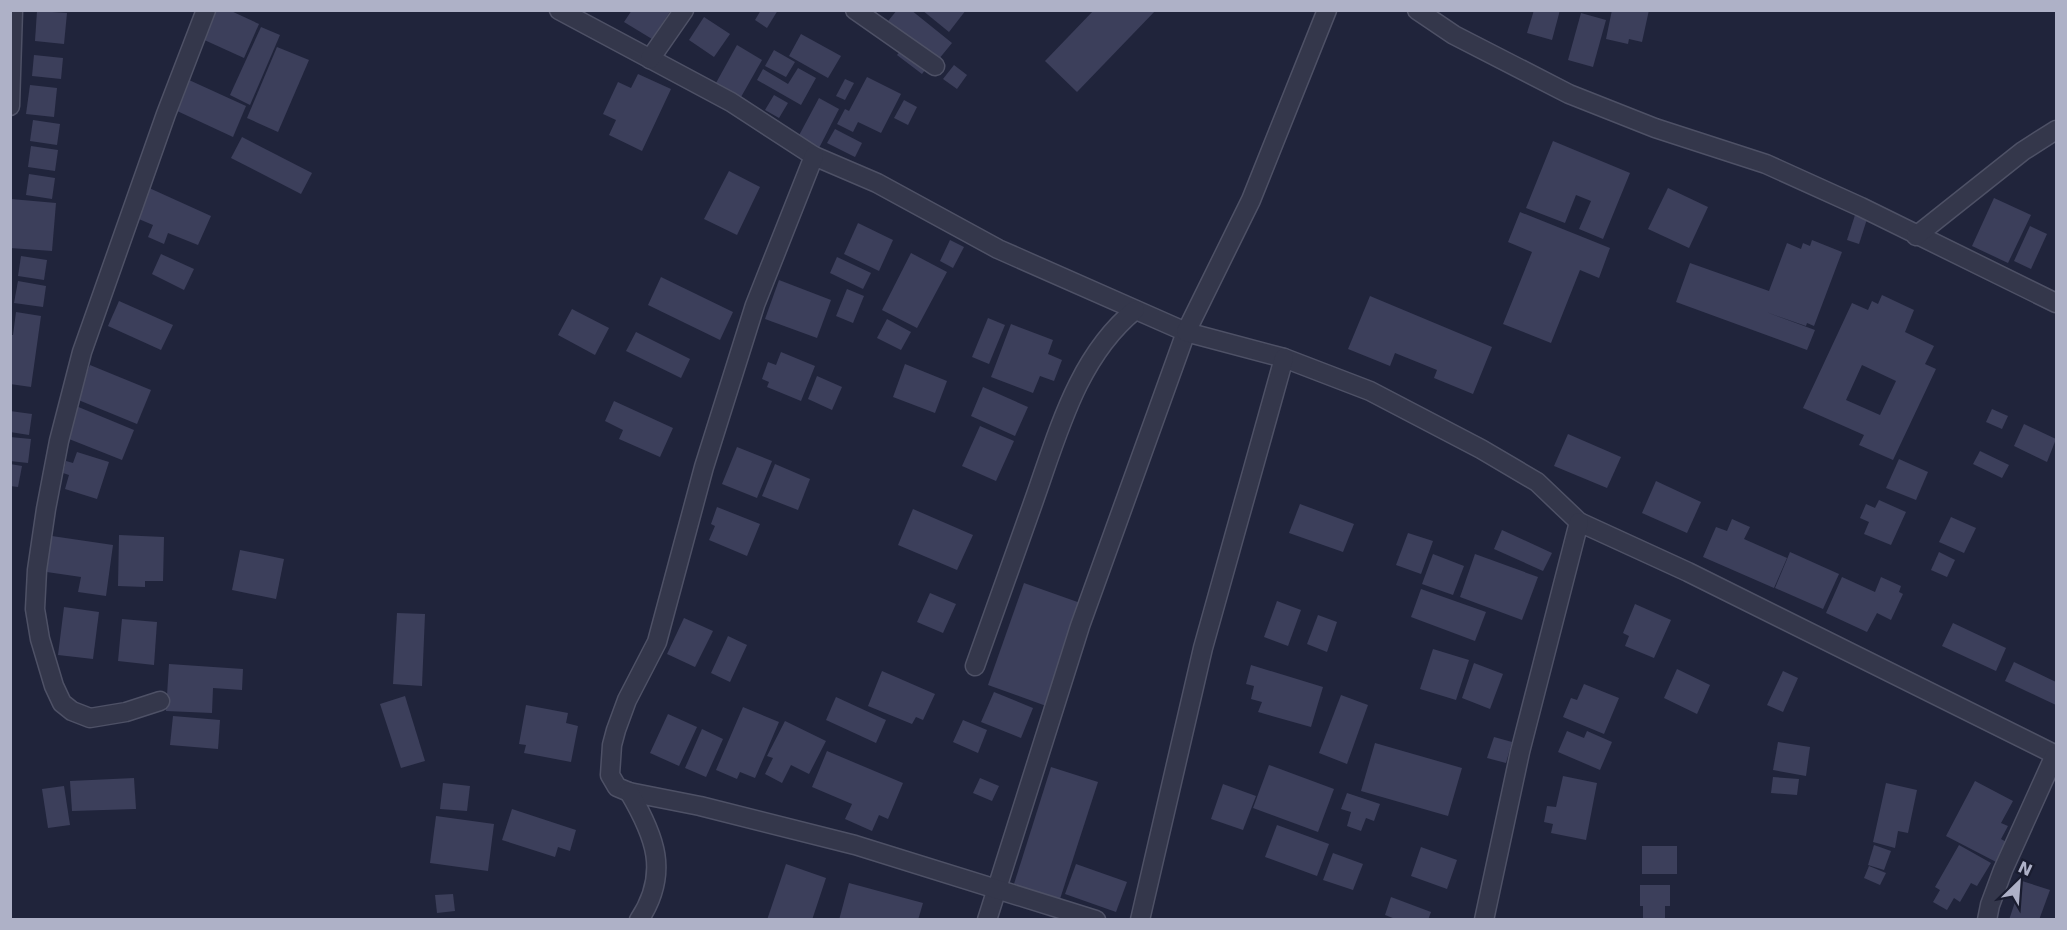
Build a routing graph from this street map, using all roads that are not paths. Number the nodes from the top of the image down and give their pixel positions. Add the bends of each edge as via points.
1 (13, 10) edge
2 (206, 10) edge
3 (560, 10) edge
4 (684, 10) edge
5 (855, 10) edge
6 (1327, 10) edge
7 (1417, 10) edge
8 (650, 59) junction
9 (935, 66) dead end
10 (11, 99) edge
11 (2056, 130) edge
12 (814, 156) junction
13 (1917, 236) junction
14 (2056, 303) edge
15 (1135, 310) junction
16 (1186, 332) junction
17 (1284, 358) junction
18 (1579, 522) junction
19 (975, 666) dead end
20 (160, 701) dead end
21 (2056, 755) edge
22 (629, 792) junction
23 (997, 890) junction
24 (639, 920) edge
25 (987, 920) edge
26 (1096, 920) edge
27 (1140, 920) edge
28 (1484, 920) edge
29 (1987, 920) edge

1 - 10 street
2 - 20 street via 82,352 59,441 37,570 35,609 40,639 62,703 90,718
3 - 8 street
4 - 8 street
5 - 9 street
6 - 16 street via 1251,200
7 - 13 street via 1454,35 1569,94 1655,128 1766,164
8 - 12 street via 731,102
11 - 13 street via 2023,151
12 - 15 street via 877,183 998,249
12 - 22 street via 755,305 704,467 657,642 627,700 614,737 610,775 617,787
13 - 14 street
15 - 16 street
15 - 19 street via 1120,322 1082,375
16 - 17 street
16 - 23 street via 1080,626
17 - 18 street via 1370,391 1481,449 1537,482
17 - 27 street via 1203,648
18 - 21 street
18 - 28 street via 1520,753
21 - 29 street via 2003,870
22 - 23 street via 855,845
22 - 24 street via 646,823 658,864 648,907
23 - 25 street
23 - 26 street

